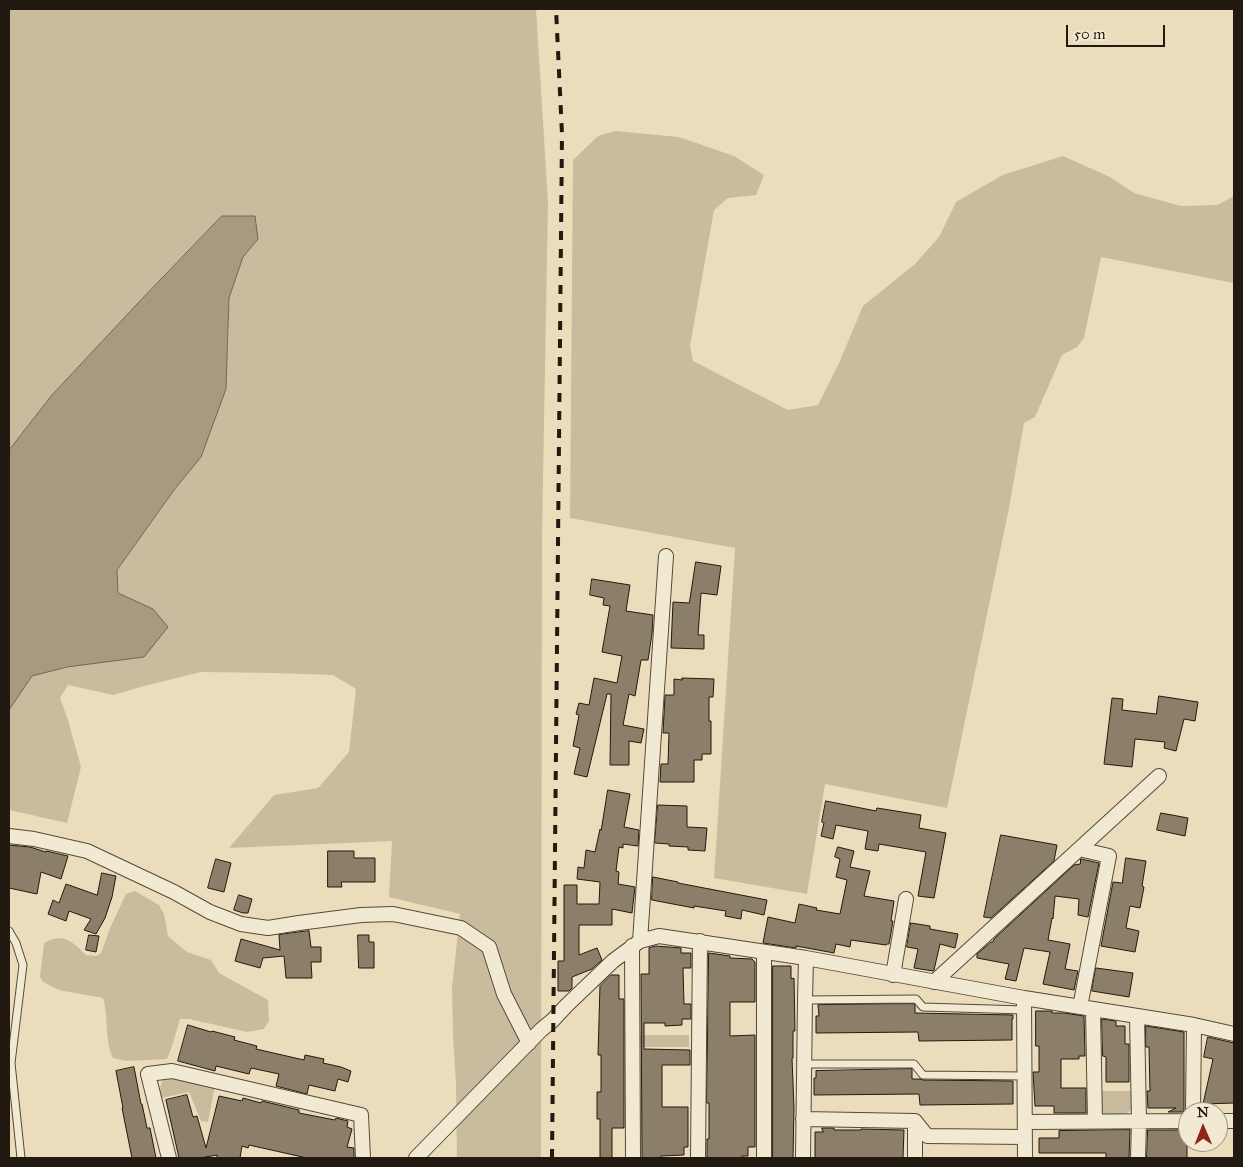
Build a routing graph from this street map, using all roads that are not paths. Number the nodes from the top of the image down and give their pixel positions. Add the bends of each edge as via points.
1 (666, 556) dead end
2 (1159, 776) dead end
3 (9, 836) edge
4 (1079, 849) junction
5 (906, 899) dead end
6 (9, 932) edge
7 (700, 942) junction
8 (636, 943) junction
9 (764, 952) junction
10 (806, 958) junction
11 (893, 975) junction
12 (934, 982) junction
13 (805, 1000) junction
14 (1024, 1004) junction
15 (1086, 1008) junction
16 (1137, 1016) junction
17 (1194, 1025) junction
18 (1234, 1034) edge
19 (529, 1044) junction
20 (10, 1063) edge
21 (804, 1064) junction
22 (1025, 1076) junction
23 (1193, 1102) edge
24 (804, 1119) junction
25 (915, 1121) junction
26 (1095, 1121) junction
27 (1138, 1121) junction
28 (1178, 1121) edge
29 (1026, 1122) junction
30 (1025, 1137) junction
31 (21, 1158) edge
32 (169, 1158) edge
33 (363, 1158) edge
34 (416, 1158) edge
35 (633, 1158) edge
36 (698, 1158) edge
37 (764, 1158) edge
38 (803, 1158) edge
39 (915, 1158) edge
40 (1025, 1158) edge
41 (1138, 1158) edge

1 - 8 street
2 - 4 street
3 - 19 street via 87,851 241,924 268,928 361,915 393,914 461,928 489,947 504,994
4 - 12 street
4 - 15 street via 1109,856
5 - 11 street
6 - 20 lane via 23,965
7 - 8 street via 660,936
7 - 9 street
7 - 36 street
8 - 19 street via 613,961
8 - 35 street
9 - 10 street
9 - 37 street
10 - 11 street
10 - 13 street
11 - 12 street
12 - 14 street
13 - 14 lane via 916,999 923,1007
13 - 21 street
14 - 15 street
14 - 22 street
15 - 16 street
15 - 26 street
16 - 17 street
16 - 27 street
17 - 18 street
17 - 23 street
19 - 34 street
20 - 31 lane
21 - 22 lane via 914,1064 923,1075
21 - 24 street
22 - 29 street
24 - 25 street
24 - 38 street
25 - 30 street via 928,1136
25 - 39 street
26 - 27 street
26 - 29 street
27 - 28 street
27 - 41 street
29 - 30 street
30 - 40 street
32 - 33 street via 148,1074 172,1071 361,1115

